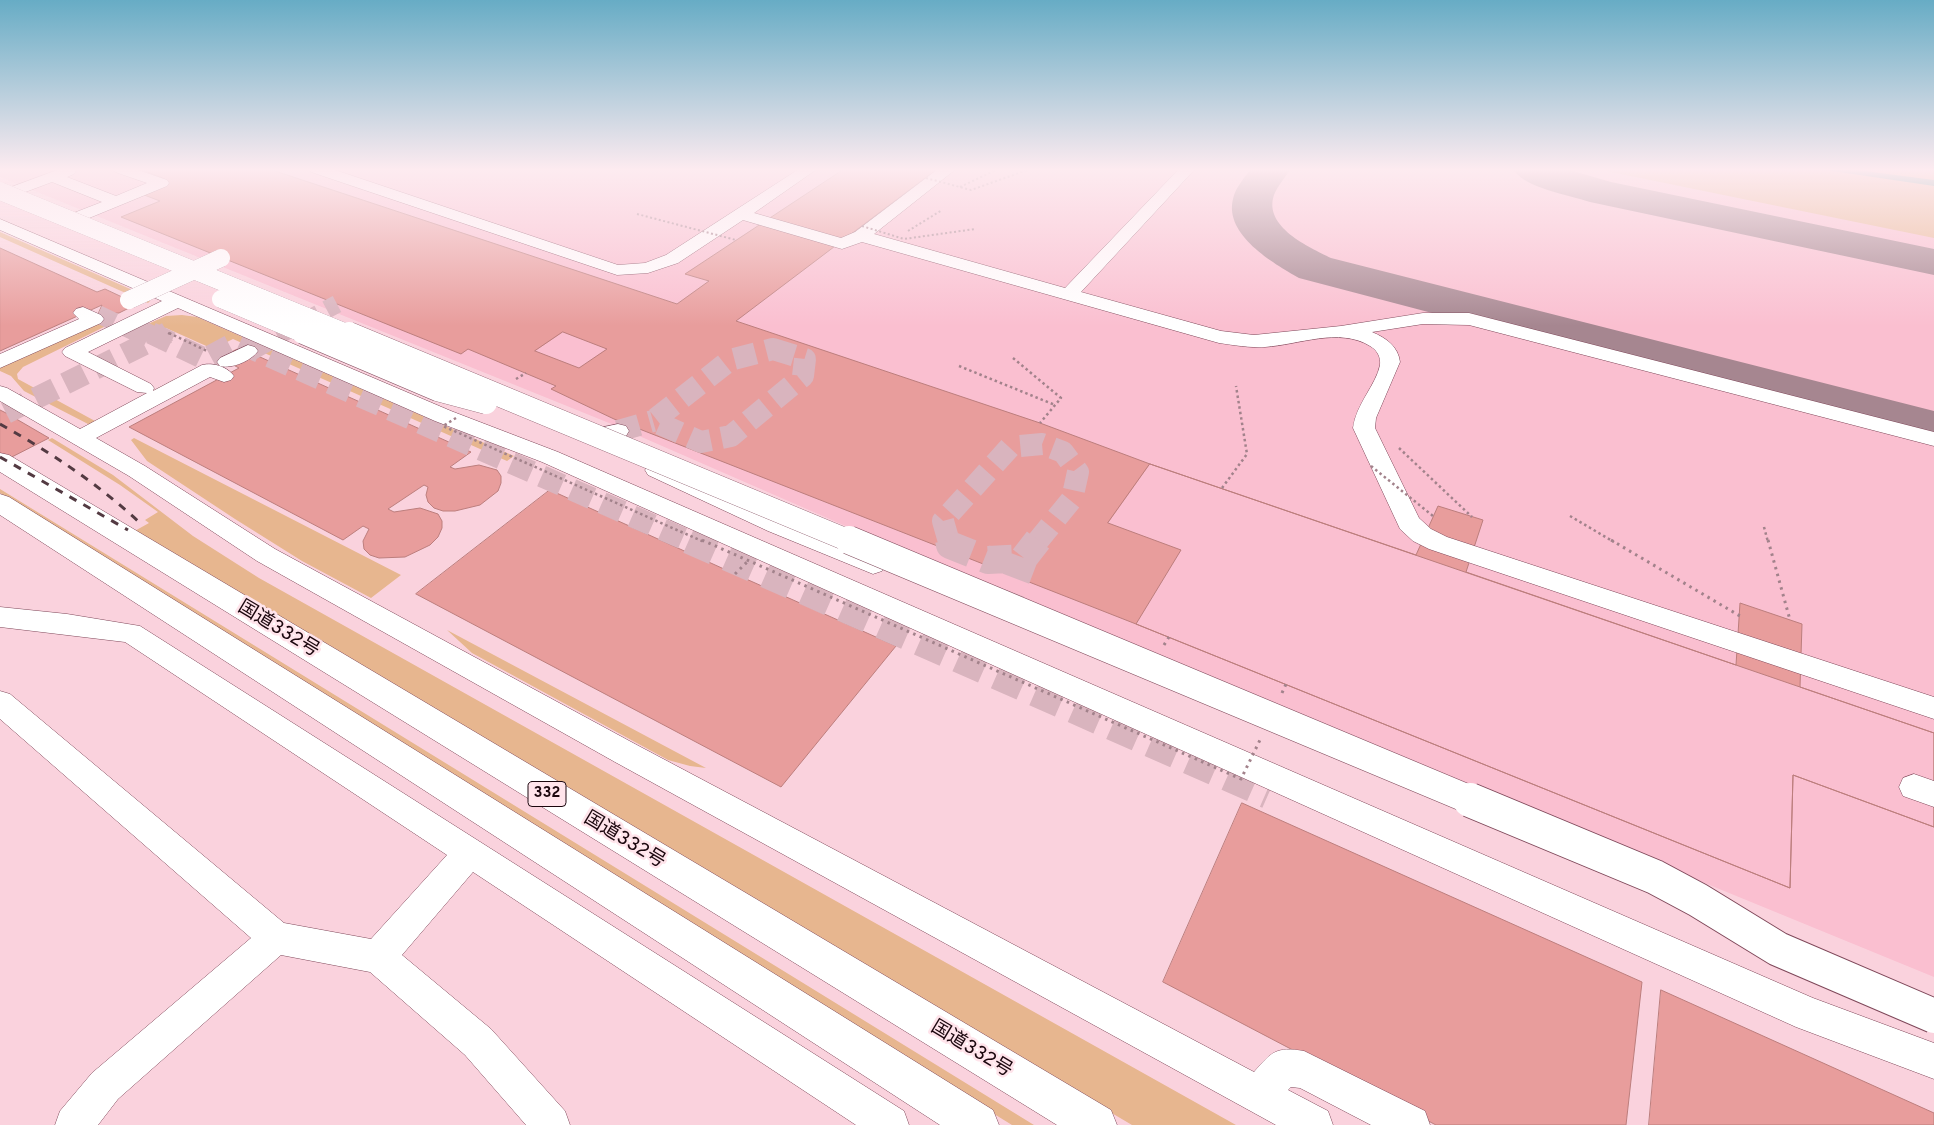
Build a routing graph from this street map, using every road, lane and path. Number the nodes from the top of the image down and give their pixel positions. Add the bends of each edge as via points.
1 (47, 222) edge
2 (86, 222) edge
3 (473, 222) edge
4 (665, 222) edge
5 (729, 222) edge
6 (766, 222) edge
7 (878, 222) edge
8 (924, 222) edge
9 (1137, 222) edge
10 (0, 224) edge
11 (975, 229) dead end
12 (861, 231) junction
13 (898, 238) junction
14 (736, 240) dead end
15 (221, 258) dead end
16 (1068, 295) junction
17 (129, 300) dead end
18 (177, 301) junction
19 (83, 314) dead end
20 (1335, 332) junction
21 (168, 333) dead end
22 (30, 337) dead end
23 (207, 351) dead end
24 (248, 351) tunnel mouth
25 (0, 358) edge
26 (1013, 358) dead end
27 (0, 362) edge
28 (959, 366) dead end
29 (526, 373) dead end
30 (509, 383) dead end
31 (1236, 386) dead end
32 (144, 388) dead end
33 (0, 392) edge
34 (1055, 405) junction
35 (154, 414) dead end
36 (460, 415) dead end
37 (1040, 424) dead end
38 (1934, 439) edge
39 (93, 445) junction
40 (1400, 448) dead end
41 (0, 461) edge
42 (1371, 466) dead end
43 (1222, 488) dead end
44 (0, 504) edge
45 (1433, 516) dead end
46 (1570, 516) dead end
47 (1472, 517) dead end
48 (1764, 527) dead end
49 (748, 562) junction
50 (735, 574) dead end
51 (1740, 616) dead end
52 (0, 617) edge
53 (1790, 620) dead end
54 (1286, 684) dead end
55 (0, 702) edge
56 (1278, 702) dead end
57 (1934, 708) edge
58 (1261, 736) dead end
59 (470, 853) junction
60 (276, 938) junction
61 (378, 956) junction
62 (1934, 1005) edge
63 (1934, 1016) edge
64 (1934, 1061) edge
65 (1259, 1095) junction
66 (74, 1125) edge
67 (551, 1125) edge
68 (890, 1125) edge
69 (978, 1125) edge
70 (1096, 1125) edge
71 (1314, 1125) edge
72 (1411, 1125) edge

1 - 63 street, bridge via 64,234 438,390 568,423 1655,877 1778,949
2 - 62 street via 541,404 608,433 664,475 777,525
3 - 5 street via 617,270 648,268 672,259
4 - 14 path, bridge
6 - 12 street via 842,244
7 - 12 street
8 - 13 path
9 - 16 street
10 - 18 street
11 - 13 path, bridge
12 - 13 path, bridge
12 - 16 street
15 - 17 street, bridge
16 - 20 street via 1219,337 1263,342
18 - 32 street via 72,352
18 - 64 street via 443,416 569,465 1809,1014
19 - 27 street via 94,319
20 - 38 street via 1430,317 1469,319
20 - 57 street via 1358,333 1372,339 1386,348 1391,358 1365,418 1364,428 1409,523 1422,535
21 - 23 path
22 - 25 street via 38,340
24 - 39 street via 226,369 209,369
26 - 34 path via 1061,398
28 - 34 path
29 - 30 path, bridge
31 - 43 path via 1247,454
33 - 39 street
34 - 37 path
35 - 39 street via 146,410 96,436 106,443
36 - 49 path, bridge via 443,426
39 - 65 street via 292,570
40 - 47 path
41 - 70 highway, 国道332号 / 332
42 - 45 path, bridge
44 - 69 highway
46 - 51 path
48 - 53 path
49 - 50 path, bridge
49 - 58 path, bridge via 1241,779
52 - 59 street via 131,633
54 - 56 path, bridge
55 - 60 street
59 - 61 street
59 - 68 street
60 - 61 street
60 - 66 street via 106,1086
61 - 67 street via 478,1042
65 - 71 street
65 - 72 street via 1284,1067 1304,1070

